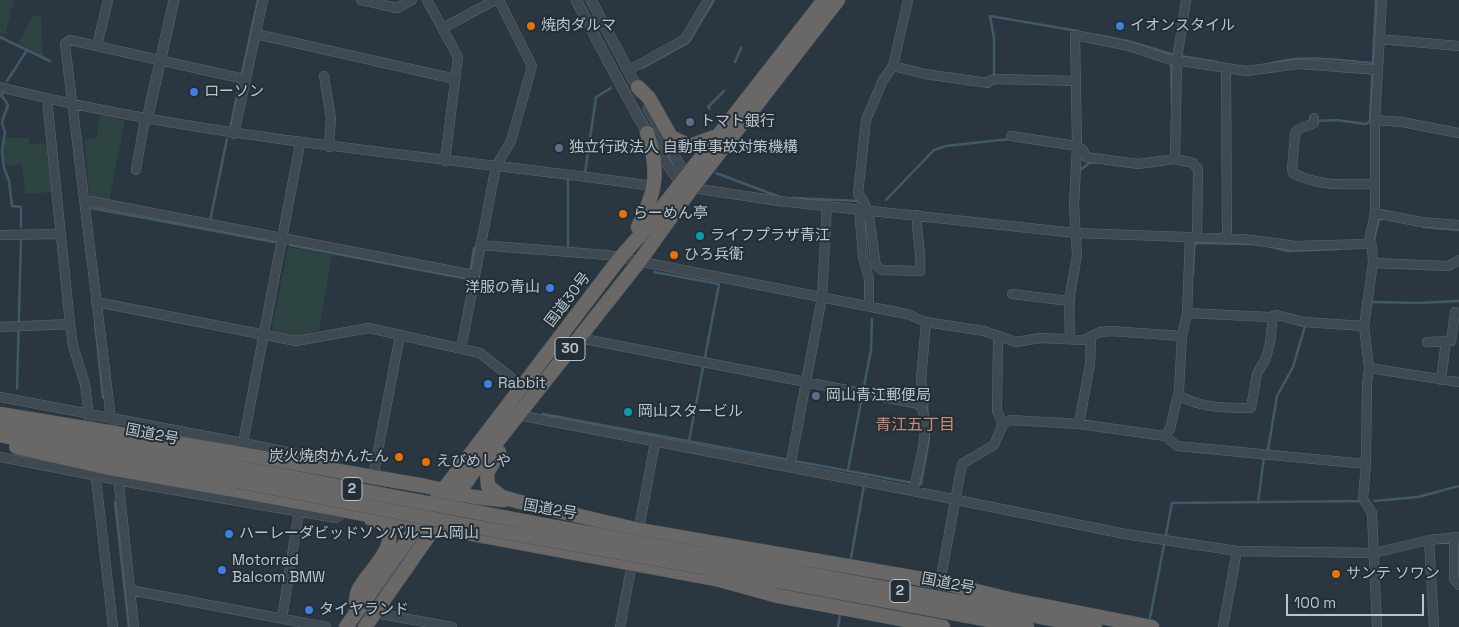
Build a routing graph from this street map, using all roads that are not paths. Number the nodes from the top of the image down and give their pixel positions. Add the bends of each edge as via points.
1 (108, 0) edge
2 (174, 0) edge
3 (263, 0) edge
4 (361, 0) edge
5 (412, 0) edge
6 (427, 0) edge
7 (497, 0) edge
8 (576, 0) edge
9 (591, 0) edge
10 (708, 0) edge
11 (824, 0) edge
12 (838, 0) edge
13 (908, 0) edge
14 (1186, 0) edge
15 (1382, 0) edge
16 (443, 28) junction
17 (256, 34) junction
18 (1379, 39) junction
19 (97, 46) junction
20 (1459, 46) edge
21 (1175, 58) junction
22 (160, 61) junction
23 (893, 66) junction
24 (1226, 69) junction
25 (630, 70) junction
26 (1374, 70) junction
27 (324, 76) dead end
28 (242, 79) junction
29 (455, 79) junction
30 (1076, 81) junction
31 (0, 87) edge
32 (638, 87) junction
33 (47, 99) junction
34 (72, 104) junction
35 (1314, 118) dead end
36 (146, 120) junction
37 (1375, 120) junction
38 (647, 133) junction
39 (1459, 133) edge
40 (234, 134) junction
41 (717, 136) junction
42 (1011, 136) dead end
43 (300, 144) junction
44 (329, 147) junction
45 (1077, 149) junction
46 (1173, 159) junction
47 (445, 161) junction
48 (496, 166) junction
49 (136, 170) dead end
50 (686, 182) junction
51 (1375, 184) junction
52 (654, 186) junction
53 (85, 200) junction
54 (827, 205) junction
55 (863, 209) junction
56 (1375, 213) junction
57 (917, 215) junction
58 (1459, 225) edge
59 (1076, 233) junction
60 (61, 234) junction
61 (0, 235) edge
62 (1194, 237) junction
63 (1228, 238) junction
64 (283, 239) junction
65 (1369, 241) junction
66 (480, 245) junction
67 (623, 254) junction
68 (1459, 260) edge
69 (639, 262) junction
70 (1373, 263) junction
71 (470, 275) junction
72 (1012, 294) dead end
73 (822, 297) junction
74 (96, 302) junction
75 (1069, 302) junction
76 (869, 306) junction
77 (1455, 312) dead end
78 (1187, 313) junction
79 (1273, 316) junction
80 (926, 322) junction
81 (70, 324) junction
82 (1364, 326) junction
83 (0, 327) edge
84 (264, 335) junction
85 (400, 335) junction
86 (1182, 336) junction
87 (998, 337) junction
88 (579, 338) junction
89 (1070, 339) junction
90 (1091, 341) junction
91 (1446, 341) junction
92 (1427, 342) dead end
93 (461, 349) junction
94 (1370, 368) junction
95 (1441, 380) junction
96 (806, 382) junction
97 (1459, 382) edge
98 (523, 387) junction
99 (1178, 395) junction
100 (0, 397) edge
101 (921, 406) junction
102 (88, 413) junction
103 (0, 414) edge
104 (518, 416) junction
105 (110, 417) junction
106 (0, 423) edge
107 (1003, 424) junction
108 (1079, 424) junction
109 (0, 435) edge
110 (1165, 436) junction
111 (655, 443) junction
112 (0, 444) edge
113 (239, 448) junction
114 (0, 456) edge
115 (791, 463) junction
116 (1366, 464) junction
117 (96, 475) junction
118 (372, 477) junction
119 (118, 480) junction
120 (134, 483) junction
121 (914, 486) junction
122 (443, 490) junction
123 (120, 494) junction
124 (457, 494) junction
125 (957, 500) junction
126 (520, 502) junction
127 (300, 511) junction
128 (346, 512) junction
129 (419, 525) junction
130 (435, 528) junction
131 (639, 530) junction
132 (1456, 537) edge
133 (1429, 540) junction
134 (1237, 551) junction
135 (1374, 553) junction
136 (704, 561) junction
137 (632, 565) junction
138 (798, 571) junction
139 (940, 582) junction
140 (1459, 585) edge
141 (130, 590) junction
142 (1009, 599) junction
143 (356, 612) junction
144 (375, 613) junction
145 (282, 618) junction
146 (1003, 624) edge
147 (430, 625) edge
148 (936, 626) edge
149 (113, 627) edge
150 (134, 627) edge
151 (326, 627) edge
152 (338, 627) edge
153 (346, 627) edge
154 (366, 627) edge
155 (452, 627) edge
156 (620, 627) edge
157 (1027, 627) edge
158 (1094, 627) edge
159 (1152, 627) edge
160 (1223, 627) edge
161 (1377, 627) edge
162 (1434, 627) edge

1 - 19 street
2 - 22 street
3 - 17 street
4 - 5 street via 396,8
6 - 16 street
7 - 16 street
7 - 48 street via 532,66 511,141
8 - 38 street
9 - 25 street
10 - 25 street via 685,40
11 - 41 highway, 国道30号 / 30
12 - 50 highway, 国道30号 / 30
13 - 23 street
14 - 21 street
15 - 18 street
16 - 29 street via 458,57
17 - 28 street
17 - 29 street
18 - 20 street
18 - 26 street
19 - 22 street
19 - 34 street via 70,40 65,44
21 - 24 street
21 - 30 street via 1076,35
21 - 46 street
22 - 28 street
22 - 36 street
23 - 30 street via 988,83 1000,79
23 - 55 street via 866,120 858,194 864,200
24 - 26 street via 1260,71 1299,64
24 - 63 street
25 - 32 street
26 - 37 street
27 - 44 street via 331,118
28 - 40 street
29 - 47 street
30 - 45 street
31 - 33 street
32 - 41 highway via 649,98 671,137 677,141 690,146
32 - 50 street
33 - 34 street
33 - 60 street
34 - 36 street
34 - 53 street
35 - 51 street via 1314,123 1295,134 1294,173 1308,181 1323,184
36 - 40 street
36 - 49 street
37 - 39 street
37 - 51 street
38 - 50 street
38 - 52 highway via 655,162
40 - 43 street
41 - 50 highway, 国道30号 / 30
42 - 45 street
43 - 44 street
43 - 64 street
44 - 47 street
45 - 46 street via 1082,150 1086,158 1138,164
45 - 59 street
46 - 62 street via 1194,164 1198,169
47 - 48 street
48 - 52 street
48 - 66 street
50 - 54 street via 779,201
50 - 67 highway, 国道30号 / 30
50 - 69 highway, 国道30号 / 30
51 - 56 street
52 - 67 highway via 646,213
53 - 64 street
53 - 74 street
54 - 55 street
54 - 73 street
55 - 57 street
55 - 57 street via 876,265 882,270 920,271 922,257 916,228
55 - 76 street via 863,257 869,280
56 - 58 street
56 - 65 street
57 - 59 street
59 - 62 street
59 - 75 street via 1077,255
60 - 61 street
60 - 81 street
62 - 63 street
62 - 78 street
63 - 65 street via 1296,246 1365,244
64 - 71 street
64 - 84 street
65 - 70 street
66 - 67 street
66 - 71 street
67 - 69 street
67 - 98 highway, 国道30号 / 30
68 - 70 street via 1449,266
69 - 73 street
69 - 88 highway, 国道30号 / 30
70 - 82 street
71 - 93 street
72 - 75 street
73 - 76 street
73 - 96 street
74 - 84 street
74 - 105 street
75 - 89 street
76 - 80 street via 907,314
77 - 91 street via 1451,341
78 - 79 street
78 - 86 street
79 - 82 street via 1304,322
79 - 99 street via 1270,343 1250,408 1214,408 1190,402
80 - 87 street via 984,331
80 - 101 street via 921,380 924,402
81 - 83 street
81 - 102 street via 85,384
82 - 94 street
84 - 85 street via 296,341 369,328
84 - 113 street
85 - 93 street
85 - 118 street
86 - 90 street via 1111,331 1100,332
86 - 99 street
87 - 89 street via 1016,342 1040,338
87 - 107 street via 997,411
88 - 96 street
88 - 104 highway, 国道30号 / 30
89 - 90 street
90 - 108 street
91 - 92 street
91 - 95 street
93 - 98 street via 480,353
94 - 95 street
94 - 116 street
95 - 97 street
96 - 101 street
96 - 115 street
98 - 122 highway, 国道30号 / 30
99 - 110 street via 1170,429
100 - 102 street
101 - 121 street via 924,435
102 - 105 street
102 - 117 street
103 - 113 highway, bridge
104 - 111 street
104 - 124 highway, 国道30号 / 30
104 - 126 highway via 510,437 489,466 486,479 495,493
105 - 113 street
105 - 119 street
106 - 136 highway, 国道2号 / 2, bridge
107 - 108 street via 1010,420
107 - 125 street via 994,445 962,464
108 - 110 street
109 - 136 highway, 国道2号 / 2, bridge via 470,526
110 - 116 street via 1177,446
111 - 115 street
111 - 131 street
112 - 128 highway, bridge
113 - 118 highway
114 - 117 street
115 - 121 street via 865,481
116 - 135 street via 1364,499 1372,513
117 - 119 street
117 - 149 street
118 - 122 highway
119 - 120 street
119 - 123 street
120 - 123 street
120 - 127 street
121 - 125 street
122 - 124 highway
122 - 129 highway, 国道30号 / 30
123 - 141 street
124 - 126 highway
124 - 130 highway, 国道30号 / 30
125 - 134 street via 1125,534
125 - 139 street
126 - 131 highway
127 - 128 street via 336,518
127 - 145 street
128 - 129 highway
128 - 143 highway via 381,523 388,536 386,550 357,592
129 - 130 highway
129 - 143 highway, 国道30号 / 30
130 - 137 highway
130 - 144 highway, 国道30号 / 30
131 - 137 street
131 - 139 highway
132 - 133 street
132 - 140 street via 1454,579
133 - 135 street
133 - 162 street
134 - 135 street
134 - 160 street
135 - 161 street
136 - 138 highway, 国道2号 / 2
136 - 146 highway, 国道2号 / 2
137 - 148 highway via 716,579 778,596
137 - 156 street
138 - 142 highway via 862,576 971,596
138 - 158 highway, 国道2号 / 2
139 - 142 highway
141 - 145 street
141 - 150 street
142 - 159 highway
143 - 152 highway
143 - 153 highway, 国道30号 / 30
144 - 147 street
144 - 154 highway, 国道30号
145 - 151 street
146 - 157 highway, 国道2号 / 2
147 - 155 street

